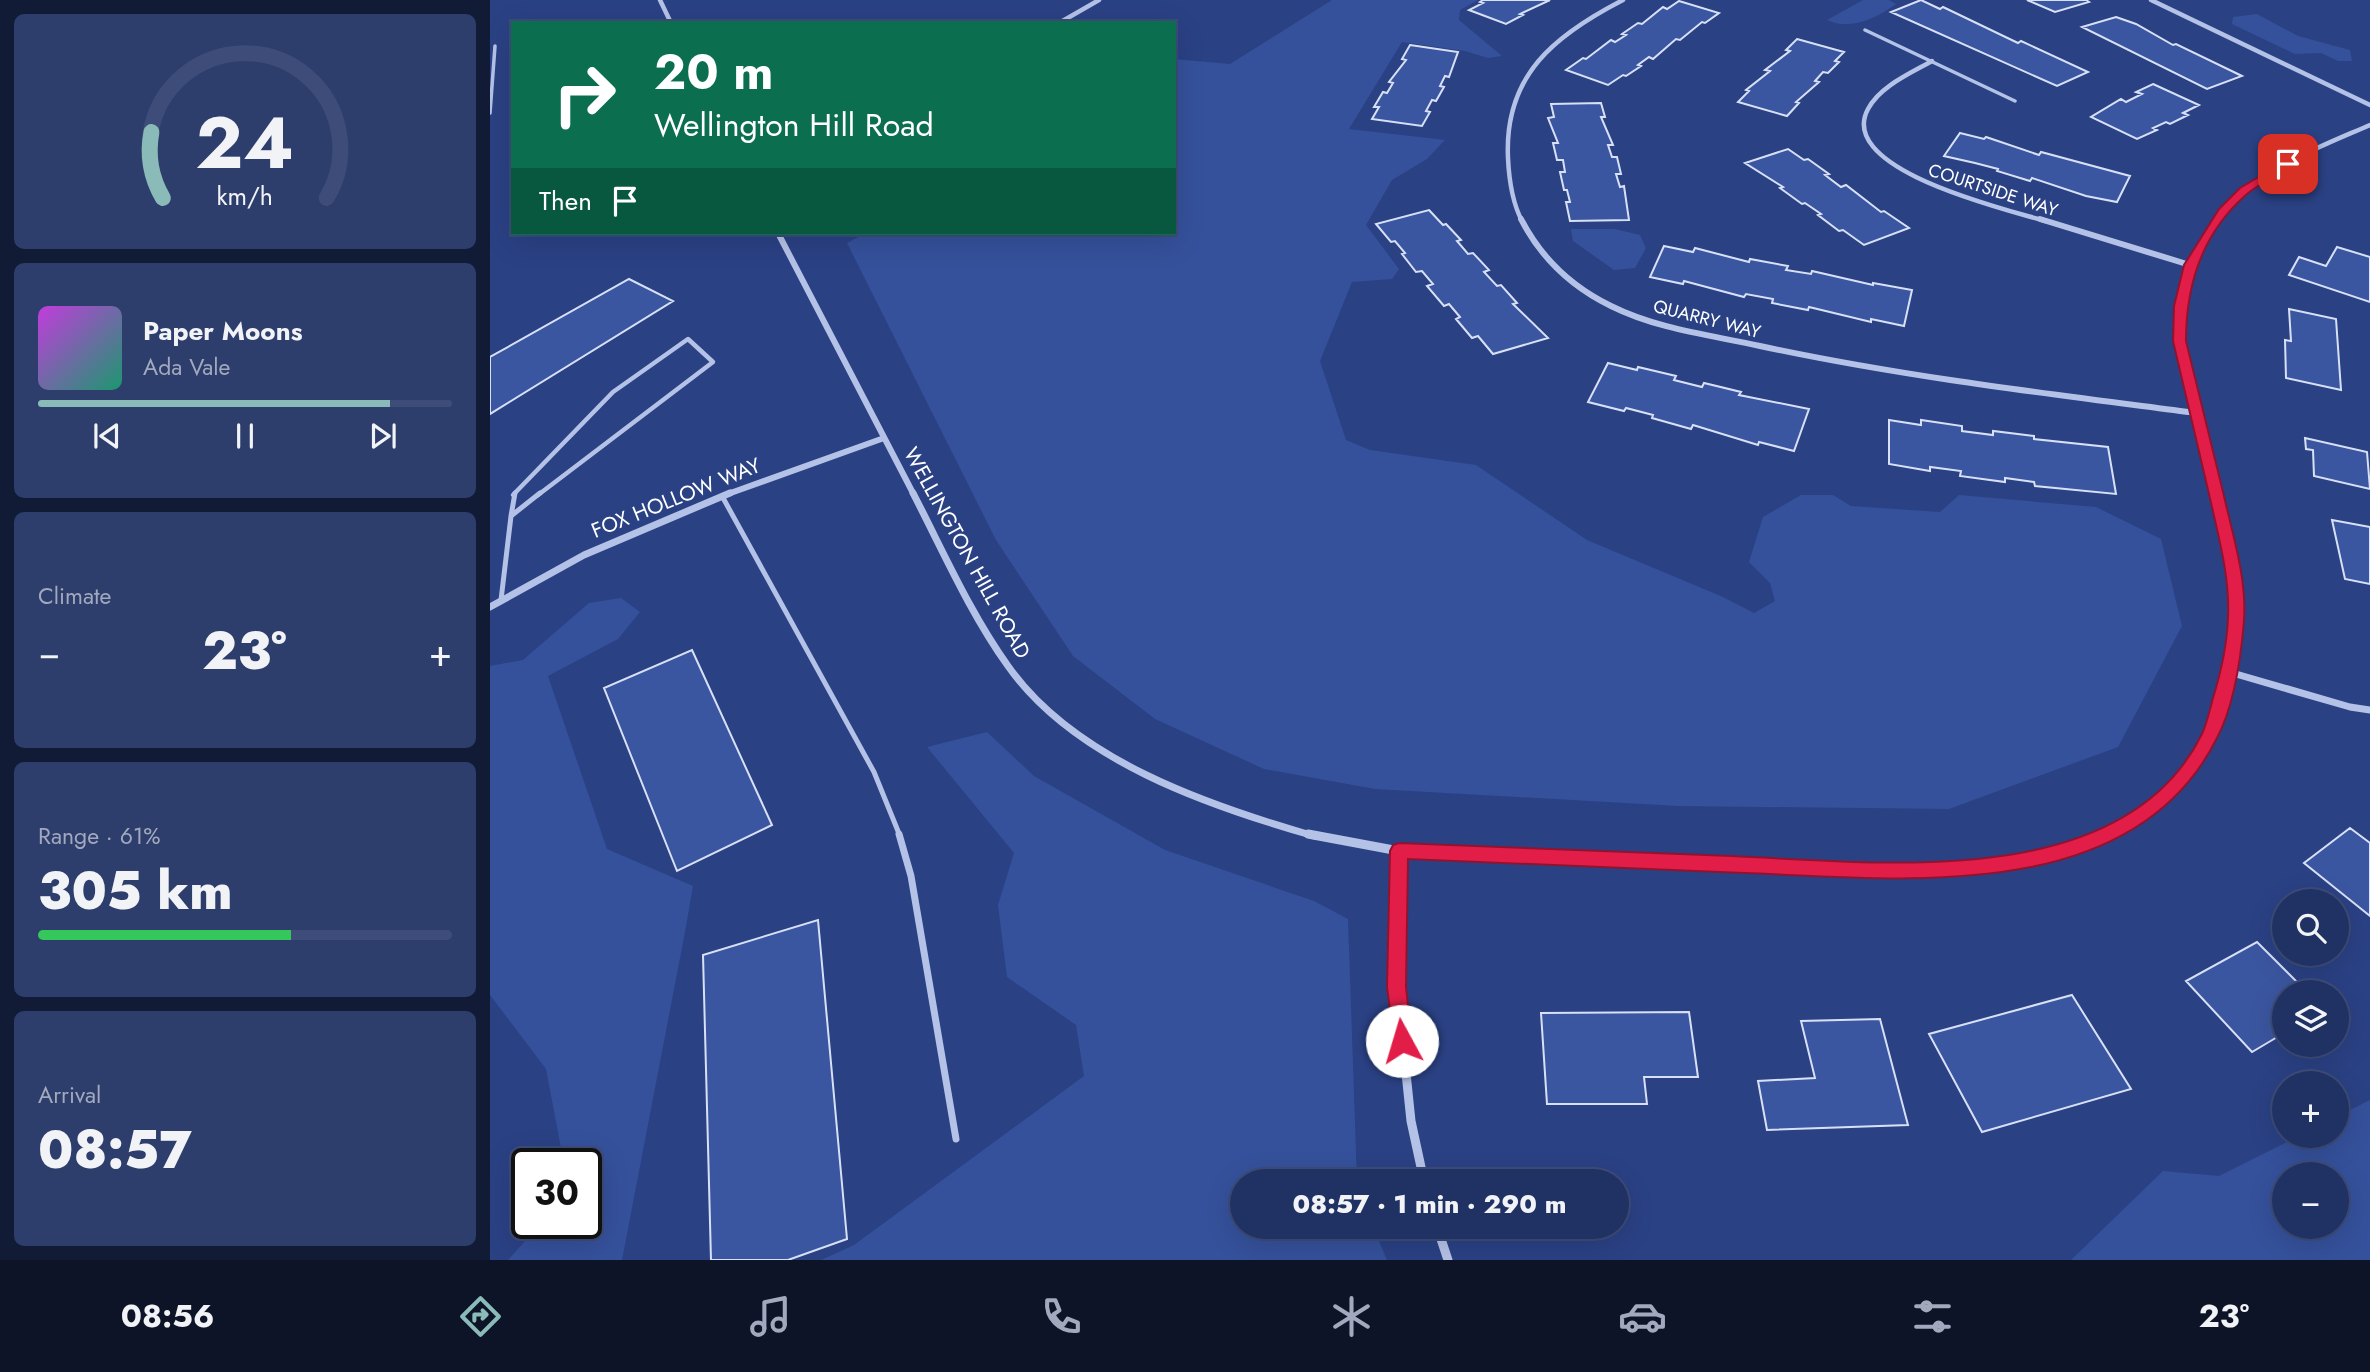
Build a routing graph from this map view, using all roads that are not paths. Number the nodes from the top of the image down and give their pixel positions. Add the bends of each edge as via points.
1 (660, 0) edge
2 (1099, 0) edge
3 (1623, 0) edge
4 (2151, 0) edge
5 (670, 21) edge
6 (1062, 21) edge
7 (1865, 30) dead end
8 (495, 46) dead end
9 (1932, 61) junction
10 (2015, 101) dead end
11 (2370, 105) edge
12 (490, 113) edge
13 (2370, 125) edge
14 (779, 235) edge
15 (2190, 265) junction
16 (2196, 413) junction
17 (884, 438) junction
18 (722, 496) junction
19 (510, 516) junction
20 (501, 600) junction
21 (490, 607) edge
22 (2229, 672) junction
23 (2370, 710) edge
24 (1399, 851) junction
25 (956, 1139) dead end
26 (1420, 1169) edge
27 (1441, 1239) edge
28 (1448, 1260) edge

1 - 5 street
2 - 6 street
3 - 16 street, QUARRY WAY via 1542,53 1527,72 1510,109 1507,161 1519,219 1542,256 1565,276 1624,312 1774,350 1938,380
4 - 11 street
7 - 9 lane
8 - 12 lane
9 - 10 lane
9 - 15 street, COURTSIDE WAY via 1888,86 1865,112 1866,140 1881,156 1931,187
13 - 15 street, WELLINGTON HILL ROAD via 2310,152 2244,190
14 - 17 street, WELLINGTON HILL ROAD
15 - 16 street, WELLINGTON HILL ROAD via 2180,306 2180,341
16 - 22 street, WELLINGTON HILL ROAD via 2232,561 2236,618
17 - 18 street, FOX HOLLOW WAY
17 - 24 street, WELLINGTON HILL ROAD via 1008,667 1053,717 1108,754 1249,817 1314,836
18 - 20 street, FOX HOLLOW WAY via 616,539
18 - 25 lane via 874,772 895,819 911,876
19 - 19 lane via 513,495 613,392 688,339 713,362
19 - 20 lane
20 - 21 street, FOX HOLLOW WAY
22 - 23 street
22 - 24 street, WELLINGTON HILL ROAD via 2210,736 2181,779 2144,814 2066,852 2005,865 1937,871
24 - 26 street via 1397,987 1410,1121
27 - 28 street

